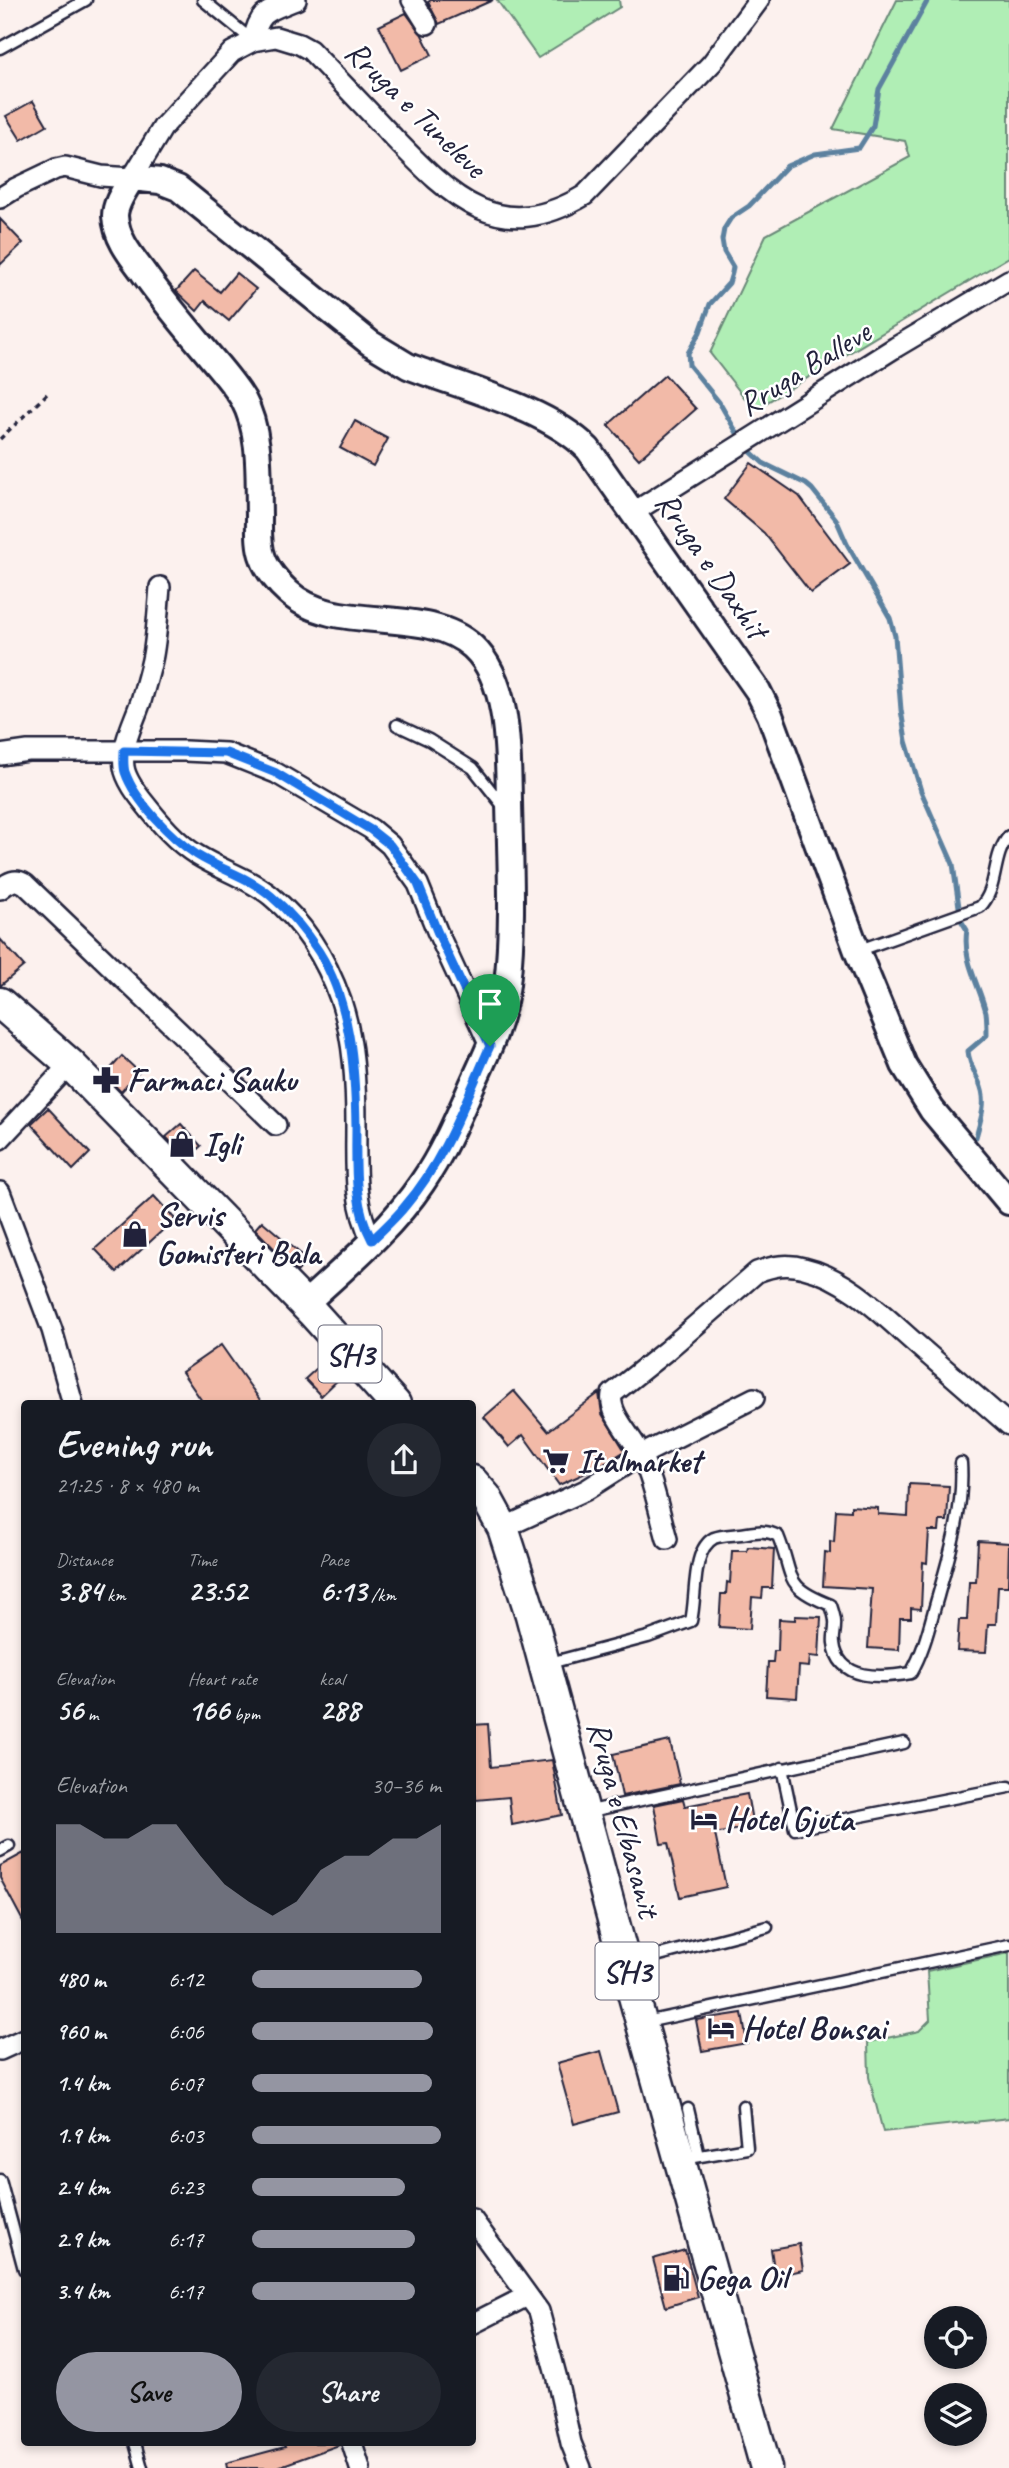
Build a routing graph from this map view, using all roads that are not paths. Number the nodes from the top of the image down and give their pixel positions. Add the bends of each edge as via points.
1 (86, 0) edge
2 (203, 0) edge
3 (296, 0) edge
4 (412, 0) edge
5 (759, 0) edge
6 (427, 24) dead end
7 (253, 41) junction
8 (0, 48) edge
9 (132, 178) junction
10 (0, 198) edge
11 (1009, 280) edge
12 (634, 512) junction
13 (160, 587) dead end
14 (397, 725) dead end
15 (124, 751) junction
16 (0, 755) edge
17 (509, 813) junction
18 (1009, 836) edge
19 (0, 889) edge
20 (857, 951) junction
21 (0, 1003) edge
22 (490, 1046) junction
23 (70, 1064) junction
24 (276, 1125) dead end
25 (0, 1139) edge
26 (0, 1192) edge
27 (1009, 1202) edge
28 (372, 1240) junction
29 (305, 1304) junction
30 (754, 1398) dead end
31 (72, 1400) edge
32 (388, 1400) edge
33 (1009, 1425) edge
34 (641, 1455) junction
35 (961, 1463) dead end
36 (476, 1486) edge
37 (503, 1528) junction
38 (667, 1538) dead end
39 (544, 1664) junction
40 (904, 1743) dead end
41 (782, 1768) junction
42 (1009, 1787) edge
43 (584, 1812) junction
44 (767, 1927) dead end
45 (1009, 1945) edge
46 (625, 1964) junction
47 (641, 2023) junction
48 (21, 2040) edge
49 (0, 2050) edge
50 (743, 2106) dead end
51 (688, 2109) dead end
52 (689, 2158) junction
53 (0, 2180) edge
54 (476, 2225) edge
55 (21, 2258) edge
56 (527, 2295) junction
57 (476, 2322) edge
58 (136, 2446) edge
59 (353, 2446) edge
60 (142, 2468) edge
61 (360, 2468) edge
62 (581, 2468) edge
63 (766, 2468) edge

1 - 8 lane
2 - 7 lane
3 - 7 street via 263,16
4 - 6 street
5 - 7 street, Rruga e Tuneleve via 712,64 585,195 547,213 527,216 483,211 453,195 310,50 276,37
7 - 9 street via 232,52 163,127
9 - 10 street via 65,167
9 - 12 street, Rruga e Daxhit via 178,188 389,356 537,415 574,435
9 - 17 street via 116,206 119,235 162,298 230,380 252,423 260,538 263,558 273,576 311,607 426,626 448,632 475,648 500,698 508,749
11 - 12 street, Rruga Balleve
12 - 20 street, Rruga e Daxhit via 758,691
13 - 15 street via 153,654
14 - 17 lane via 473,768
15 - 16 street
15 - 22 street via 226,753 276,773 390,845 418,884
15 - 28 street via 129,782 167,832 271,896 320,954 341,1001 349,1033 359,1206
17 - 22 street via 507,986
18 - 20 lane via 980,907
19 - 24 street via 10,881 25,884
20 - 27 street, Rruga e Daxhit via 890,1037 917,1087
21 - 23 main road, SH3
22 - 28 street via 424,1181
23 - 25 street
23 - 29 main road, SH3
26 - 31 street via 52,1330
28 - 29 street
29 - 32 main road, SH3
30 - 34 street
33 - 34 street via 864,1299 805,1268 773,1266 757,1272 612,1394 615,1411
34 - 37 street via 586,1490
34 - 38 street
35 - 39 lane via 963,1488 954,1537 921,1655 911,1673 861,1675 845,1666 834,1645 836,1622 831,1605 794,1584 778,1536 769,1531 715,1538 701,1549 691,1620 648,1637
36 - 37 main road, Rruga e Elbasanit / SH3
37 - 39 main road, Rruga e Elbasanit / SH3
39 - 43 main road, Rruga e Elbasanit / SH3
40 - 41 lane
41 - 42 lane via 795,1829
41 - 43 lane
43 - 46 main road, Rruga e Elbasanit / SH3
44 - 46 lane
45 - 47 lane
46 - 47 main road, Rruga e Elbasanit / SH3
47 - 52 main road, Rruga e Elbasanit / SH3
48 - 49 street
50 - 52 lane via 747,2148
51 - 52 lane
52 - 63 main road, Rruga e Elbasanit / SH3
53 - 55 lane
54 - 56 street
56 - 57 street
56 - 62 street via 539,2311
58 - 60 lane
59 - 61 street

